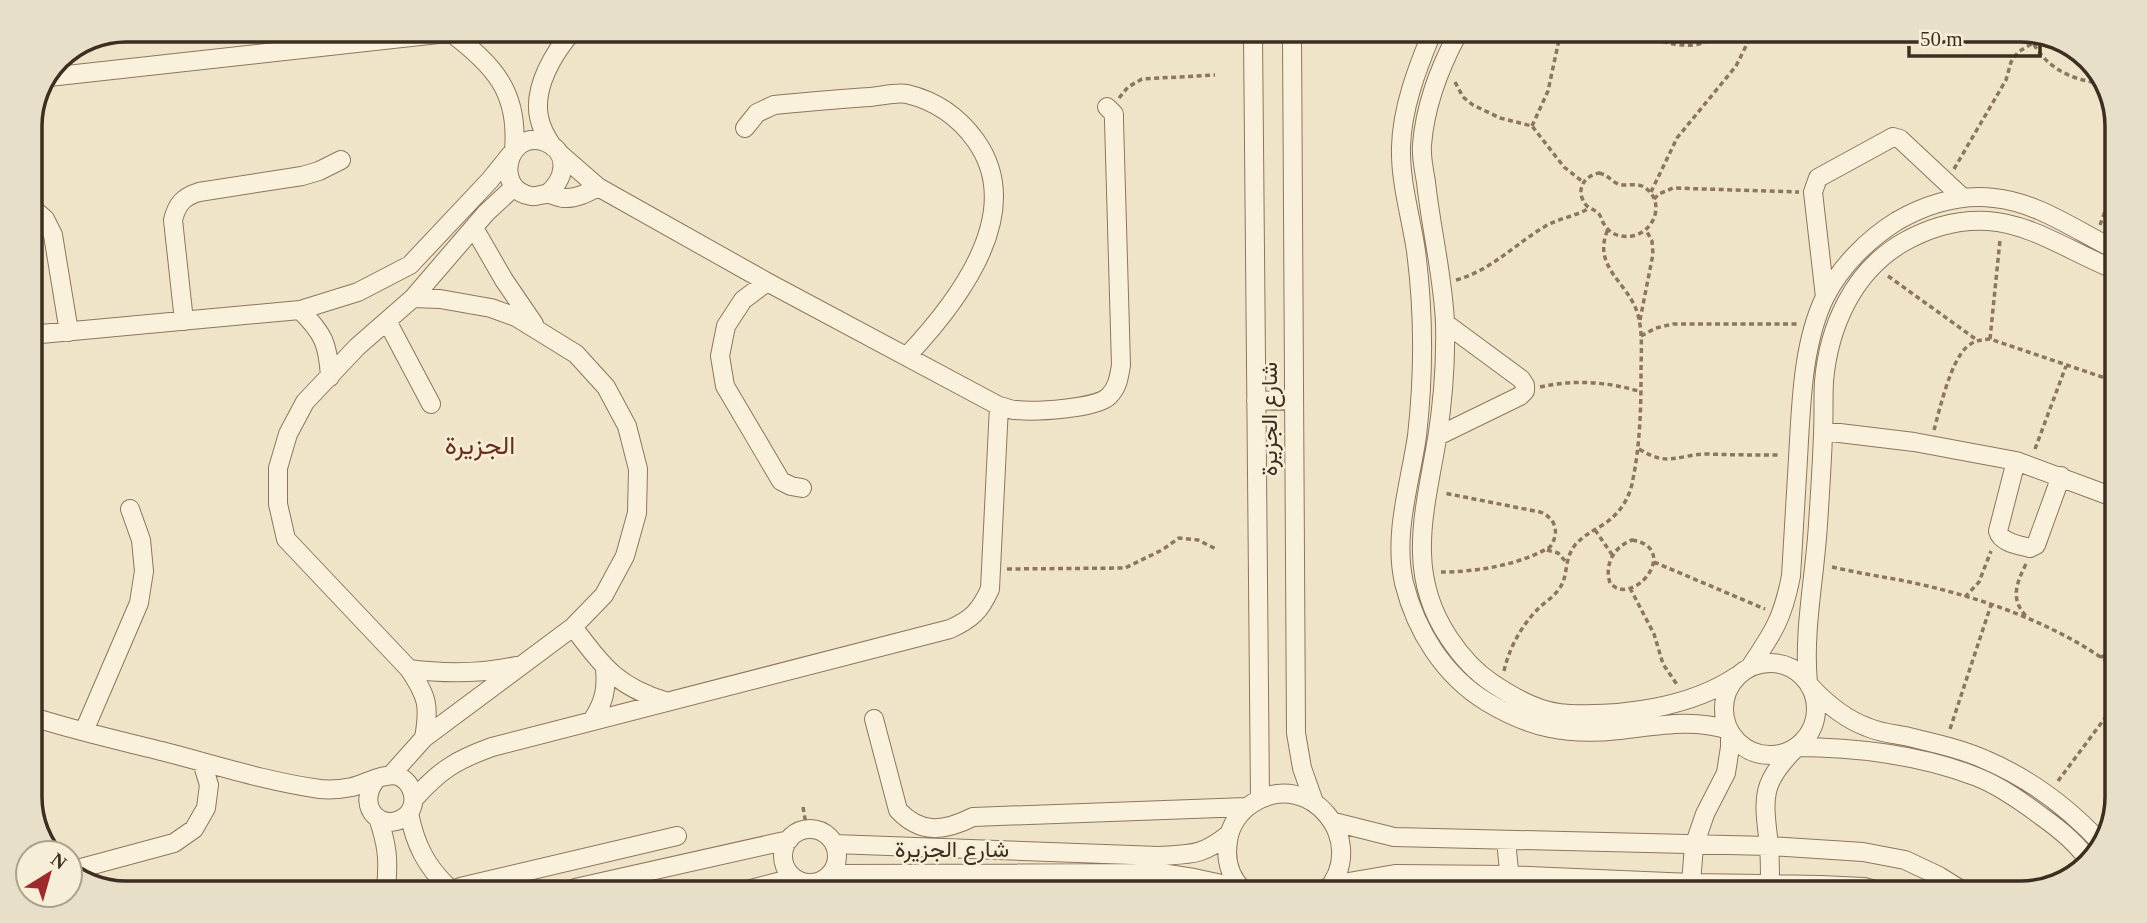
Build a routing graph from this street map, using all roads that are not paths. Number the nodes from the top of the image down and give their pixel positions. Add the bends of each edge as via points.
1 (360, 42) edge
2 (462, 42) edge
3 (563, 42) edge
4 (1253, 42) edge
5 (1292, 42) edge
6 (1429, 42) edge
7 (1454, 42) edge
8 (58, 77) edge
9 (1437, 79) junction
10 (1413, 81) junction
11 (539, 98) junction
12 (510, 99) junction
13 (1110, 110) road end
14 (744, 128) dead end
15 (556, 150) junction
16 (512, 152) junction
17 (341, 160) dead end
18 (514, 187) junction
19 (598, 187) junction
20 (547, 194) junction
21 (1962, 197) junction
22 (1427, 198) junction
23 (1406, 200) junction
24 (42, 216) edge
25 (474, 228) junction
26 (2105, 245) edge
27 (1859, 252) junction
28 (1874, 265) junction
29 (2105, 266) edge
30 (767, 282) junction
31 (1825, 297) junction
32 (413, 298) junction
33 (300, 310) junction
34 (387, 320) junction
35 (184, 321) junction
36 (1445, 323) junction
37 (538, 330) junction
38 (69, 332) junction
39 (42, 334) edge
40 (907, 356) junction
41 (330, 377) junction
42 (1293, 400) junction
43 (1256, 401) junction
44 (430, 404) dead end
45 (999, 406) junction
46 (1823, 431) junction
47 (1438, 436) junction
48 (2022, 463) junction
49 (2061, 476) junction
50 (802, 488) dead end
51 (2105, 494) edge
52 (130, 509) dead end
53 (573, 626) junction
54 (522, 665) junction
55 (408, 669) junction
56 (606, 669) junction
57 (1744, 671) junction
58 (1809, 685) junction
59 (665, 701) junction
60 (42, 719) edge
61 (593, 719) junction
62 (874, 719) dead end
63 (83, 731) junction
64 (1729, 731) junction
65 (424, 738) junction
66 (1795, 748) junction
67 (202, 762) junction
68 (383, 778) junction
69 (1314, 802) junction
70 (1253, 803) junction
71 (411, 806) junction
72 (377, 818) junction
73 (1334, 822) junction
74 (1228, 834) junction
75 (677, 836) dead end
76 (2095, 836) edge
77 (789, 840) junction
78 (1506, 840) junction
79 (834, 845) junction
80 (1693, 846) junction
81 (1769, 846) junction
82 (2082, 854) edge
83 (84, 867) edge
84 (830, 874) junction
85 (387, 881) edge
86 (442, 881) edge
87 (486, 881) edge
88 (606, 881) edge
89 (802, 881) edge
90 (817, 881) edge
91 (1207, 881) edge
92 (1236, 881) edge
93 (1332, 881) edge
94 (1362, 881) edge
95 (1484, 881) edge
96 (1510, 881) edge
97 (1691, 881) edge
98 (1770, 881) edge
99 (1947, 881) edge

1 - 8 street
2 - 12 street via 494,72
3 - 11 street via 548,67
4 - 43 street, شارع الجزيرة
5 - 42 street, شارع الجزيرة
6 - 10 street
7 - 9 street
9 - 10 street
9 - 22 street via 1426,112 1422,147
10 - 23 street via 1401,147
11 - 12 street
11 - 15 street via 543,131
12 - 16 street via 516,127
13 - 45 street via 1121,365 1118,383 1108,397 1093,406 1032,410
14 - 40 street via 757,113 774,105 905,94 937,104 964,124 984,152 994,185 993,218 959,293
15 - 16 street via 533,141
15 - 19 street
15 - 20 street via 562,176
16 - 18 street via 507,165
16 - 33 street via 410,265 358,292
17 - 35 street via 302,176 186,196 173,220
18 - 20 street via 530,196
18 - 25 street
19 - 20 street via 582,196
19 - 30 street
21 - 26 street via 2021,204
21 - 27 street via 1908,215
21 - 31 street via 1893,137 1822,175 1813,192
22 - 23 street
22 - 36 street
23 - 64 street via 1420,283 1423,343 1418,427 1400,551 1404,582 1428,642 1452,674 1485,701 1539,727 1614,731 1693,723
24 - 38 street via 53,235
25 - 32 street
25 - 37 street
27 - 28 street
27 - 31 street
28 - 29 street via 1918,234 1962,221 2002,223 2036,233
28 - 46 street via 1851,294 1834,329 1824,380
30 - 40 street
30 - 50 street via 743,300 726,326 720,356 725,386 781,481
31 - 57 street via 1804,377 1786,604 1774,631
32 - 34 street
32 - 37 street via 491,308
33 - 35 street
33 - 41 street via 318,328 328,351
34 - 41 street
34 - 44 street
35 - 38 street
36 - 47 street
36 - 47 street via 1521,379 1525,391
37 - 53 street via 576,354 606,387 627,426 638,469 637,513 625,556 604,595
38 - 39 street
40 - 45 street
41 - 55 street via 305,402 288,434 278,468 278,504 286,539
42 - 43 street
42 - 69 street, شارع الجزيرة via 1296,733
43 - 70 street, شارع الجزيرة
45 - 59 street via 990,589 982,607 968,621
46 - 48 street
46 - 58 street via 1816,564 1806,636
47 - 57 street via 1421,544 1426,593 1461,657 1485,678 1541,709 1591,715 1692,698
48 - 49 street
48 - 49 street via 1998,531 2030,548 2038,543
49 - 51 street
52 - 63 street via 141,540 144,571 139,603
53 - 54 street
53 - 56 street
54 - 55 street via 465,674
54 - 65 street
55 - 65 street via 426,702
56 - 59 street via 623,684
56 - 61 street via 607,686
57 - 58 street via 1775,663 1799,673
57 - 64 street via 1728,688 1724,702
58 - 66 street via 1816,703 1815,720
58 - 76 street via 1827,704 1866,727 1984,759 2028,782
59 - 61 street
60 - 63 street
61 - 71 street via 462,758 435,775
62 - 70 street via 898,810 908,822 930,828 953,827 973,817
63 - 67 street
64 - 66 street via 1757,754
64 - 80 street via 1726,773
65 - 68 street
66 - 81 street via 1769,782 1765,823
66 - 82 street via 1857,751 1947,766 2018,799 2052,823
67 - 68 street via 324,789 350,788
67 - 83 street via 209,785 206,808 194,829 174,843
68 - 71 street via 400,777 407,782 412,790
68 - 72 street via 368,789 370,811
69 - 70 street via 1278,794
69 - 73 street
70 - 74 street
71 - 72 street via 400,820
71 - 86 street via 413,835 422,856
72 - 85 street via 386,841
73 - 78 street via 1394,837
73 - 93 street via 1341,854
74 - 79 street, شارع الجزيرة via 1197,854 1159,856
74 - 92 street via 1226,853
75 - 87 street
77 - 79 street via 807,830 823,833
77 - 88 street
77 - 89 street via 784,864
78 - 80 street
78 - 96 street
79 - 84 street via 836,860
80 - 81 street
80 - 97 street
81 - 98 street
81 - 99 street via 1863,852 1905,860
84 - 90 street
84 - 91 street, شارع الجزيرة via 1161,873
94 - 95 street via 1395,874

